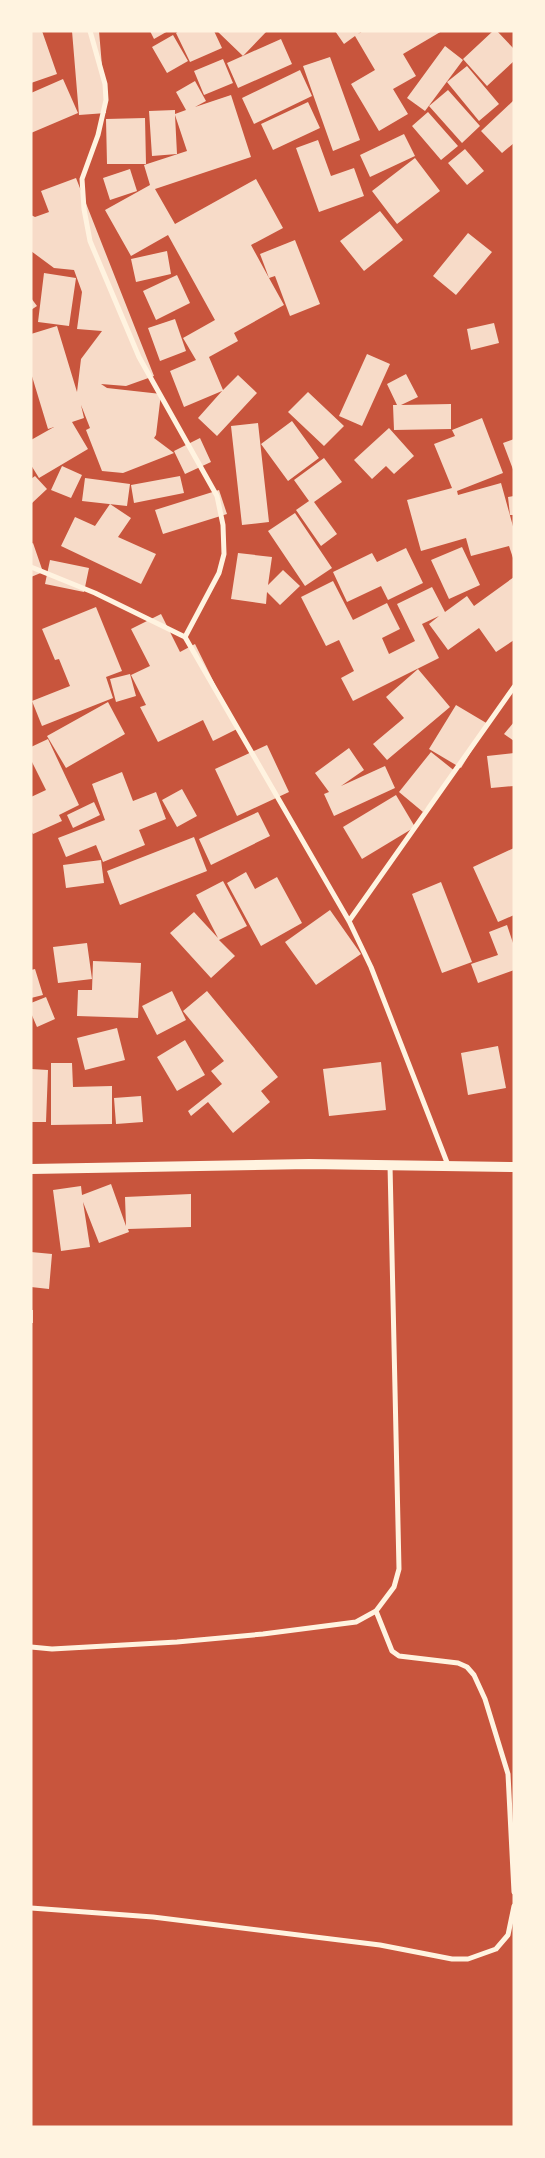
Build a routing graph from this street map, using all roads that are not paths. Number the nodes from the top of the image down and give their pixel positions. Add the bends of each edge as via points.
1 (90, 31) edge
2 (31, 567) edge
3 (185, 637) junction
4 (514, 687) edge
5 (349, 921) junction
6 (390, 1165) junction
7 (448, 1166) junction
8 (514, 1167) edge
9 (31, 1169) edge
10 (376, 1610) junction
11 (31, 1647) edge
12 (514, 1892) edge
13 (514, 1906) edge
14 (31, 1908) edge

1 - 3 street via 106,100 98,135 82,179 90,241 140,357 217,496 223,525 224,554 219,573
2 - 3 street via 95,593
3 - 5 street
4 - 5 street
5 - 7 street via 372,967
6 - 7 main road
6 - 9 main road
6 - 10 street via 398,1569 394,1587
7 - 8 main road
10 - 11 street via 356,1622 263,1634 177,1642 52,1649
10 - 12 street via 392,1651 399,1656 458,1663 467,1668 479,1684 508,1774
13 - 14 street via 508,1935 496,1949 468,1959 153,1917

